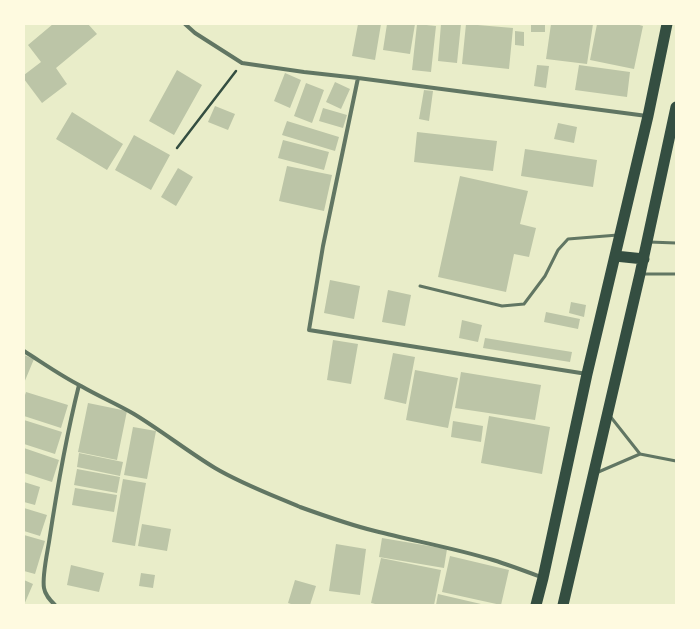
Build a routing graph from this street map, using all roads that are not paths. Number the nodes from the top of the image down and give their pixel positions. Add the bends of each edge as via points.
1 (185, 24) edge
2 (667, 24) edge
3 (358, 78) junction
4 (676, 107) edge
5 (648, 116) junction
6 (620, 235) junction
7 (647, 242) junction
8 (676, 243) edge
9 (615, 256) junction
10 (644, 259) junction
11 (640, 274) junction
12 (676, 274) edge
13 (420, 286) dead end
14 (24, 351) edge
15 (587, 374) junction
16 (79, 385) junction
17 (608, 414) junction
18 (640, 454) junction
19 (676, 461) edge
20 (594, 474) junction
21 (543, 578) junction
22 (55, 605) edge
23 (536, 605) edge
24 (563, 605) edge

1 - 3 street via 242,63
2 - 5 highway
3 - 5 street
3 - 15 street via 323,246 309,330
4 - 7 highway
5 - 6 highway
6 - 9 highway
6 - 13 lane via 568,239 558,250 545,276 524,304 502,306
7 - 8 lane
7 - 10 highway
9 - 10 highway
9 - 15 highway
10 - 11 highway
11 - 12 lane
11 - 17 highway
14 - 16 street
15 - 21 highway
16 - 21 street via 134,414 216,469 301,507 349,524 486,558
16 - 22 street via 69,426 44,573 45,593
17 - 18 lane
17 - 20 highway
18 - 19 lane
18 - 20 lane
20 - 24 highway
21 - 23 highway

